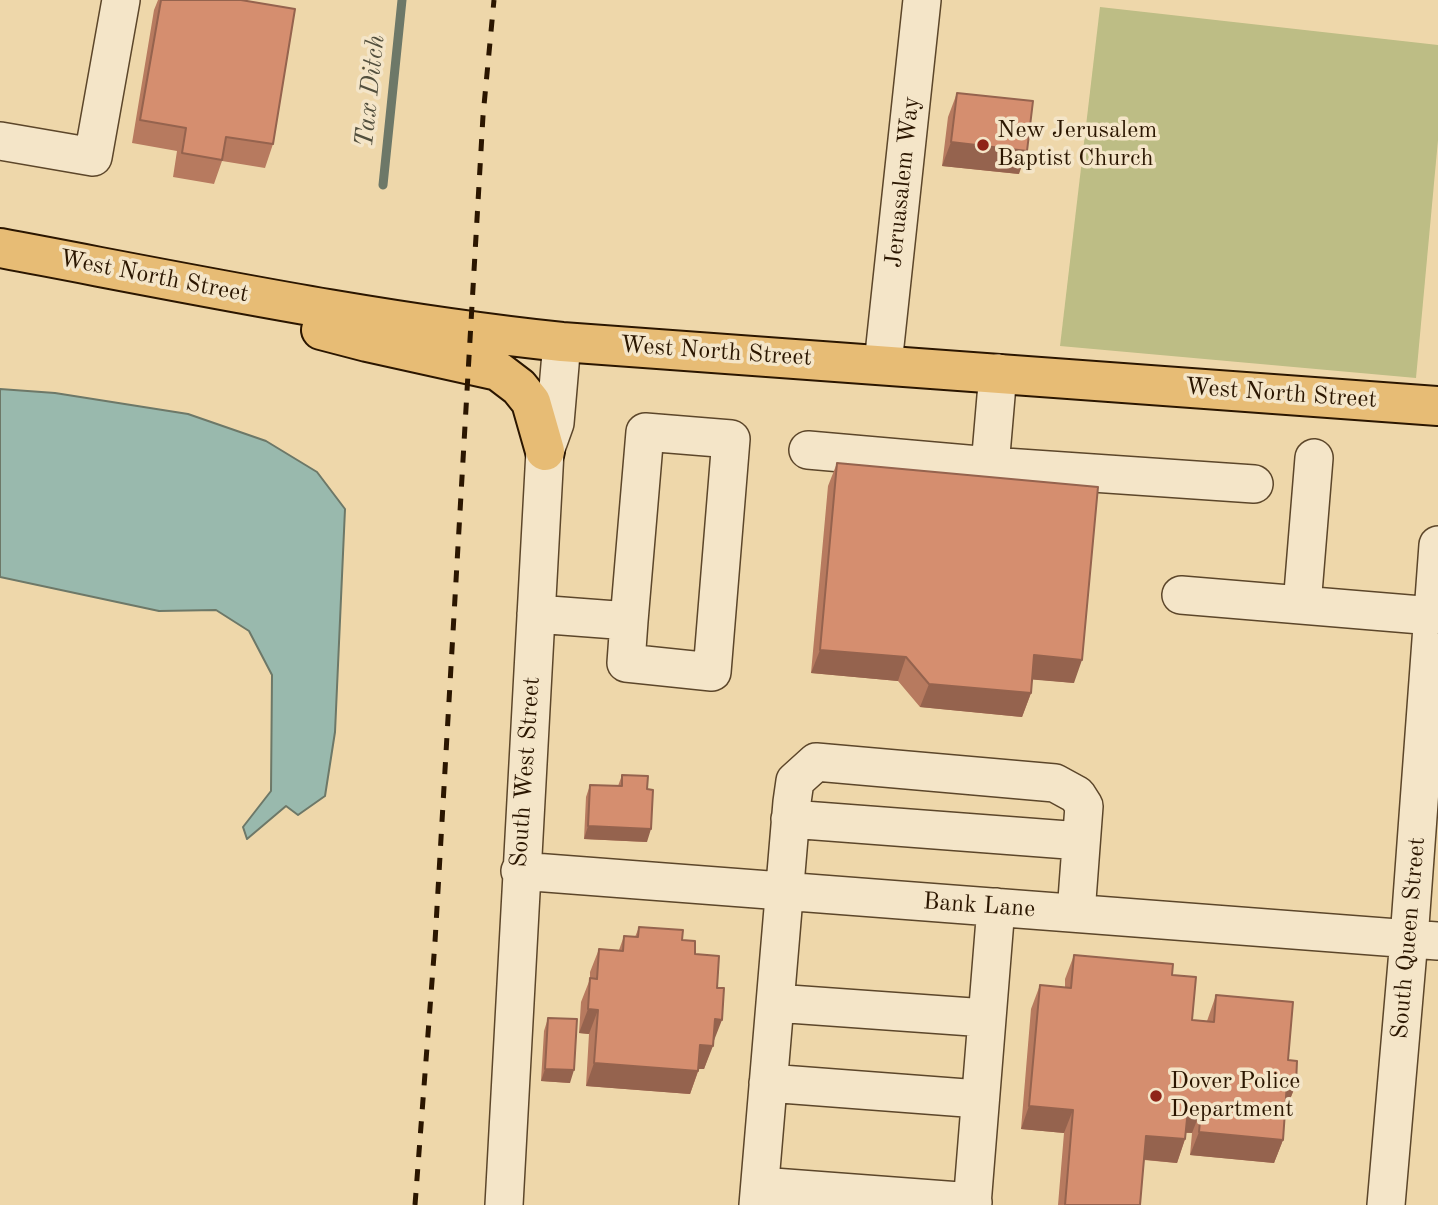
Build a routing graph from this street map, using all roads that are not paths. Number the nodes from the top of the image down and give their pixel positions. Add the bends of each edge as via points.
1 (121, 0) edge
2 (922, 0) edge
3 (0, 141) edge
4 (0, 248) edge
5 (180, 282) junction
6 (562, 342) junction
7 (883, 364) junction
8 (998, 373) junction
9 (1438, 406) edge
10 (808, 450) dead end
11 (545, 451) junction
12 (1314, 458) dead end
13 (990, 466) junction
14 (1254, 484) dead end
15 (1438, 545) edge
16 (1181, 595) dead end
17 (1302, 605) junction
18 (536, 614) junction
19 (1433, 617) junction
20 (629, 621) junction
21 (790, 820) junction
22 (1081, 841) junction
23 (520, 871) junction
24 (784, 891) junction
25 (996, 907) junction
26 (1076, 913) junction
27 (1424, 940) edge
28 (775, 1003) junction
29 (986, 1018) junction
30 (768, 1083) junction
31 (979, 1099) junction
32 (759, 1195) edge
33 (972, 1203) edge
34 (504, 1205) edge
35 (1386, 1205) edge

1 - 3 street via 93,156
2 - 7 street, Jeruasalem Way
4 - 5 main road, West North Street
5 - 6 main road, West North Street via 471,332
5 - 11 main road via 318,329 498,370 531,402
6 - 7 main road, West North Street
6 - 11 street, South West Street via 555,423
7 - 8 main road, West North Street
8 - 9 main road, West North Street
8 - 13 street
10 - 13 street
11 - 18 street, South West Street
12 - 17 street
13 - 14 street
15 - 19 street, South Queen Street
16 - 17 street
17 - 19 street
18 - 20 street
18 - 23 street, South West Street
19 - 27 street, South Queen Street
20 - 20 street via 645,432 731,439 712,672 626,663
21 - 22 street
21 - 22 street via 796,781 817,762 1055,783 1077,795 1084,806
21 - 24 street
22 - 26 street
23 - 24 street, Bank Lane
23 - 34 street, South West Street
24 - 25 street, Bank Lane
24 - 28 street
25 - 26 street, Bank Lane
25 - 29 street
26 - 27 street, Bank Lane
27 - 35 street, South Queen Street
28 - 29 street
28 - 30 street
29 - 31 street
30 - 31 street
30 - 32 street
31 - 33 street
32 - 33 street

